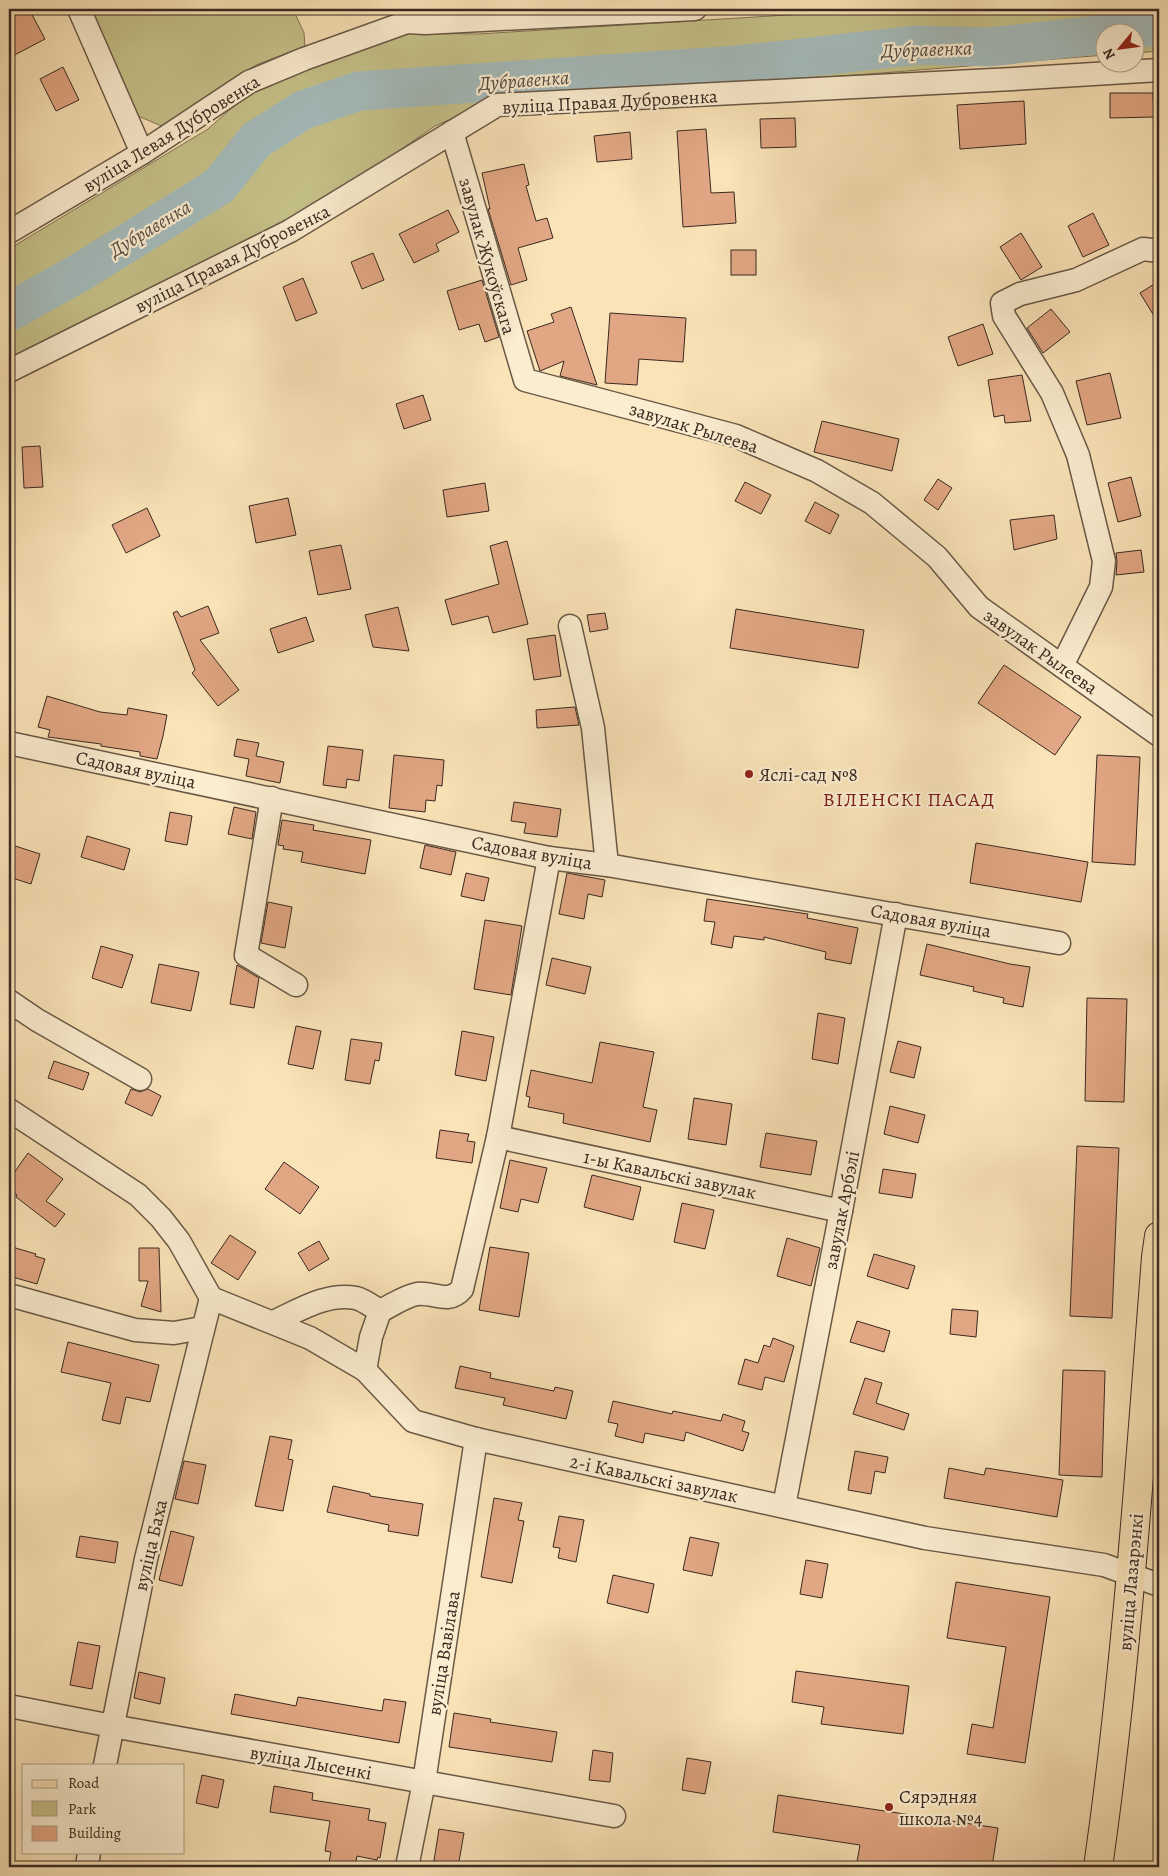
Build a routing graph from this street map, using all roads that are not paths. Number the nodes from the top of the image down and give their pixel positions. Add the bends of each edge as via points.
1 (79, 9) edge
2 (695, 9) edge
3 (1159, 70) edge
4 (452, 132) junction
5 (142, 153) junction
6 (9, 232) edge
7 (1159, 251) edge
8 (9, 372) edge
9 (525, 380) joint
10 (570, 626) dead end
11 (1062, 666) junction
12 (1159, 735) edge
13 (9, 743) edge
14 (272, 798) junction
15 (549, 858) junction
16 (607, 865) junction
17 (896, 914) junction
18 (1059, 943) dead end
19 (296, 985) dead end
20 (9, 1001) edge
21 (140, 1080) dead end
22 (9, 1110) edge
23 (498, 1137) junction
24 (841, 1211) junction
25 (1159, 1236) edge
26 (9, 1295) edge
27 (211, 1298) junction
28 (380, 1311) junction
29 (273, 1322) junction
30 (202, 1328) junction
31 (365, 1370) junction
32 (476, 1439) junction
33 (784, 1506) junction
34 (1132, 1575) junction
35 (1159, 1585) edge
36 (9, 1706) edge
37 (112, 1726) junction
38 (105, 1764) edge
39 (424, 1782) junction
40 (614, 1816) dead end
41 (89, 1854) edge
42 (86, 1867) edge
43 (407, 1867) edge
44 (1098, 1867) edge

1 - 5 street
2 - 5 street, вуліца Левая Дубровенка via 407,22 249,82
3 - 4 street, вуліца Правая Дубровенка via 497,105
4 - 8 street, вуліца Правая Дубровенка via 290,231
4 - 9 street, завулак Жукоўскага
5 - 6 street, вуліца Левая Дубровенка
7 - 11 street via 1143,249 1076,280 1020,294 1002,303 1004,316 1052,393 1078,455 1104,561 1101,587
9 - 11 street, завулак Рылеева via 736,436 817,471 872,503 938,557 979,607
10 - 16 street via 593,728
11 - 12 street, завулак Рылеева
13 - 14 street, Садовая вуліца
14 - 15 street, Садовая вуліца
14 - 19 street via 246,955
15 - 16 street, Садовая вуліца
15 - 23 street
16 - 17 street, Садовая вуліца
17 - 18 street, Садовая вуліца
17 - 24 street, завулак Арбэлі
20 - 21 street
22 - 27 street via 138,1196 179,1241
23 - 24 street, 1-ы Кавальскі завулак
23 - 28 street via 462,1289 456,1296 448,1297 416,1294
24 - 33 street, завулак Арбэлі
25 - 34 main road, вуліца Лазарэнкі
26 - 30 street via 135,1330 174,1333
27 - 29 street, 2-і Кавальскі завулак
27 - 30 street
28 - 29 street via 358,1298 339,1296
28 - 31 street
29 - 31 street, 2-і Кавальскі завулак via 310,1338
30 - 37 street, вуліца Баха via 146,1559
31 - 32 street, 2-і Кавальскі завулак via 413,1420
32 - 33 street, 2-і Кавальскі завулак
32 - 39 street, вуліца Вавілава
33 - 34 street, 2-і Кавальскі завулак via 925,1538 1104,1565
34 - 35 street, 2-і Кавальскі завулак
34 - 44 main road, вуліца Лазарэнкі
36 - 37 street, вуліца Лысенкі
37 - 38 street, вуліца Баха
37 - 39 street, вуліца Лысенкі
39 - 40 street, вуліца Лысенкі
39 - 43 street, вуліца Вавілава
41 - 42 street

